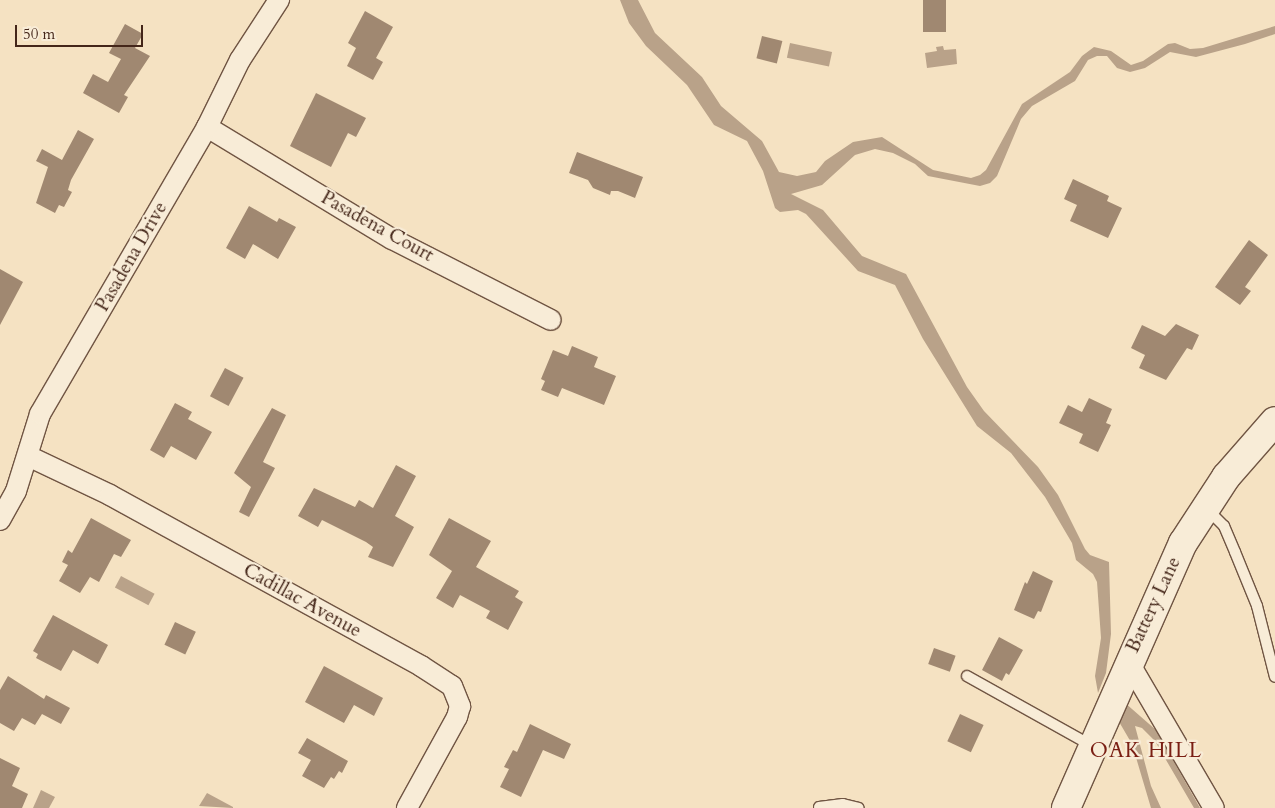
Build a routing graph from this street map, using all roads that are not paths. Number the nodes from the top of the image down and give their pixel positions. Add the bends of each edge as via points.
1 (279, 0) edge
2 (208, 127) junction
3 (551, 320) dead end
4 (1275, 421) edge
5 (28, 456) junction
6 (1204, 507) junction
7 (0, 520) edge
8 (1128, 661) junction
9 (967, 676) dead end
10 (1275, 677) edge
11 (1093, 746) junction
12 (819, 807) edge
13 (407, 808) edge
14 (859, 808) edge
15 (1066, 808) edge
16 (1214, 808) edge

1 - 2 street, Pasadena Drive via 240,60
2 - 3 street, Pasadena Court via 392,239
2 - 5 street, Pasadena Drive via 40,414
4 - 6 main road, Battery Lane
5 - 7 street, Pasadena Drive via 16,491
5 - 13 street, Cadillac Avenue via 110,495 452,686 460,706 457,717
6 - 8 main road, Battery Lane via 1170,567
6 - 10 lane via 1219,519 1229,537 1257,606
8 - 11 main road, Battery Lane
8 - 16 street
9 - 11 lane
11 - 15 main road, Battery Lane
12 - 14 lane via 843,804

